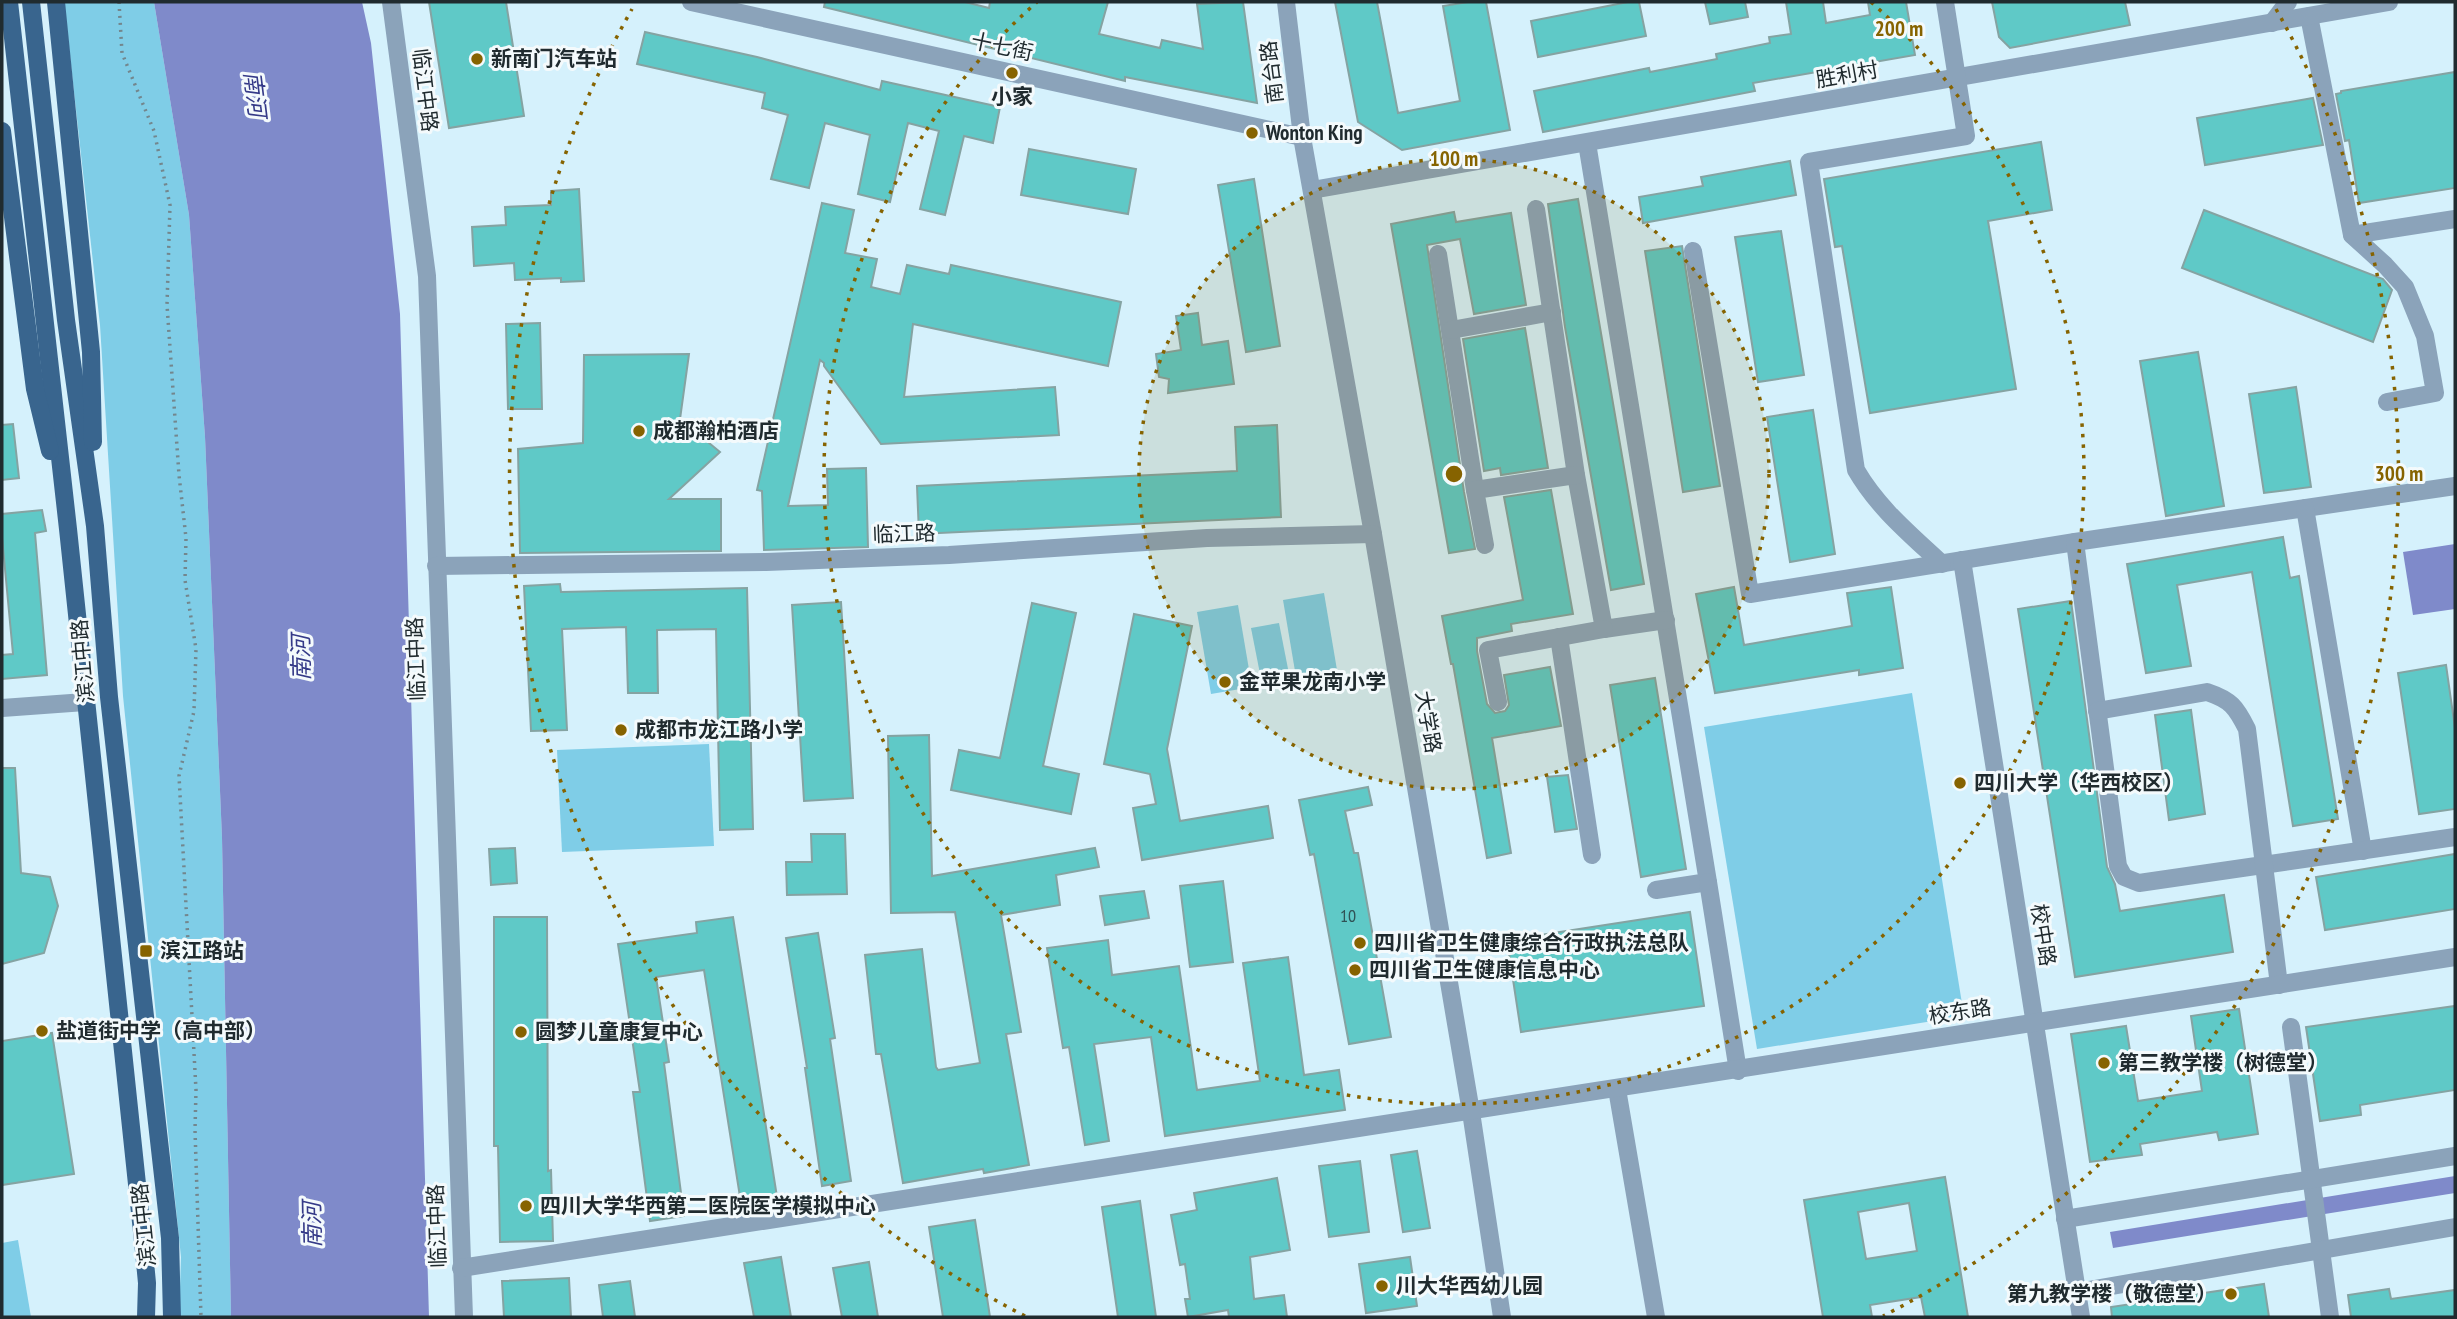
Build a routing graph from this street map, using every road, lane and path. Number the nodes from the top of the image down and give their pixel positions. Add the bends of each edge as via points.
1 (9, 2) edge
2 (31, 2) edge
3 (56, 2) edge
4 (119, 2) edge
5 (391, 2) edge
6 (691, 2) edge
7 (1286, 2) edge
8 (1945, 2) edge
9 (2288, 2) edge
10 (2389, 2) edge
11 (2309, 16) junction
12 (2272, 23) junction
13 (1956, 78) junction
14 (2, 131) edge
15 (1302, 136) junction
16 (1587, 143) junction
17 (1312, 190) junction
18 (1536, 209) dead end
19 (2455, 219) edge
20 (2352, 235) junction
21 (1693, 251) dead end
22 (1438, 254) dead end
23 (1552, 312) junction
24 (1451, 330) junction
25 (2387, 402) dead end
26 (1576, 475) junction
27 (2455, 486) edge
28 (1475, 490) junction
29 (2305, 508) junction
30 (95, 526) junction
31 (68, 529) junction
32 (1373, 534) junction
33 (2075, 542) junction
34 (1485, 545) dead end
35 (1962, 561) junction
36 (1941, 564) junction
37 (436, 566) junction
38 (1665, 620) junction
39 (1604, 629) junction
40 (1559, 637) junction
41 (85, 702) junction
42 (1497, 702) dead end
43 (2, 708) edge
44 (2097, 711) junction
45 (2455, 837) edge
46 (2363, 851) junction
47 (1592, 855) dead end
48 (2265, 866) junction
49 (1708, 882) junction
50 (1656, 890) dead end
51 (2455, 957) edge
52 (2279, 985) junction
53 (2034, 1024) junction
54 (2291, 1027) dead end
55 (1738, 1071) junction
56 (1617, 1089) junction
57 (1471, 1112) junction
58 (2455, 1156) edge
59 (2312, 1179) junction
60 (2065, 1219) junction
61 (2455, 1227) edge
62 (2321, 1250) junction
63 (461, 1268) junction
64 (2077, 1292) junction
65 (146, 1317) edge
66 (172, 1317) edge
67 (201, 1317) edge
68 (464, 1317) edge
69 (1502, 1317) edge
70 (1656, 1317) edge
71 (2081, 1317) edge
72 (2330, 1317) edge

1 - 31 main road, 滨江中路
2 - 30 main road, 滨江中路 via 66,320
3 - 30 main road via 91,352
4 - 67 path via 121,53 154,131 170,205 167,305 186,580 196,649 194,711 179,776 196,1090
5 - 37 street, 临江中路 via 427,276
6 - 15 street, 十七街
7 - 15 street, 南台路
8 - 13 street
9 - 12 street
10 - 11 street, 胜利村
11 - 12 street, 胜利村
11 - 20 street
12 - 13 street, 胜利村
13 - 16 street, 胜利村
13 - 36 street via 1966,135 1809,162 1856,470 1882,509
14 - 31 main road via 35,388
15 - 17 street, 大学路
16 - 17 street, 胜利村
16 - 38 street
17 - 32 street, 大学路
18 - 23 street
19 - 20 street
20 - 25 street via 2405,287 2425,336 2435,393
21 - 36 street via 1750,594
22 - 24 street
23 - 24 street
23 - 26 street
24 - 28 street
26 - 28 street
26 - 39 street
27 - 29 street
28 - 34 street
29 - 33 street
29 - 46 street
30 - 66 main road, 滨江中路 via 109,697 170,1238
31 - 41 main road, 滨江中路
32 - 37 street, 临江路 via 1207,538 792,561
32 - 57 street, 大学路
33 - 35 street
33 - 44 street
35 - 36 street
35 - 53 street, 校中路
37 - 63 street, 临江中路
38 - 39 street
38 - 49 street
39 - 40 street
40 - 42 street via 1488,649
40 - 47 street
41 - 43 street
41 - 65 main road, 滨江中路 via 143,1241
44 - 48 street via 2207,691 2236,706 2247,729
44 - 48 street via 2118,866 2124,877 2139,883
45 - 46 street
46 - 48 street
48 - 52 street
49 - 50 street
49 - 55 street
51 - 52 street, 校东路
52 - 53 street, 校东路
53 - 55 street, 校东路
53 - 60 street, 校中路
54 - 59 street
55 - 56 street, 校东路
56 - 57 street, 校东路
56 - 70 street
57 - 63 street, 校东路
57 - 69 street, 大学路
58 - 59 street
59 - 60 street
59 - 62 street
60 - 64 street, 校中路
61 - 62 street
62 - 64 street
62 - 72 street
63 - 68 street, 临江中路
64 - 71 street, 校中路

